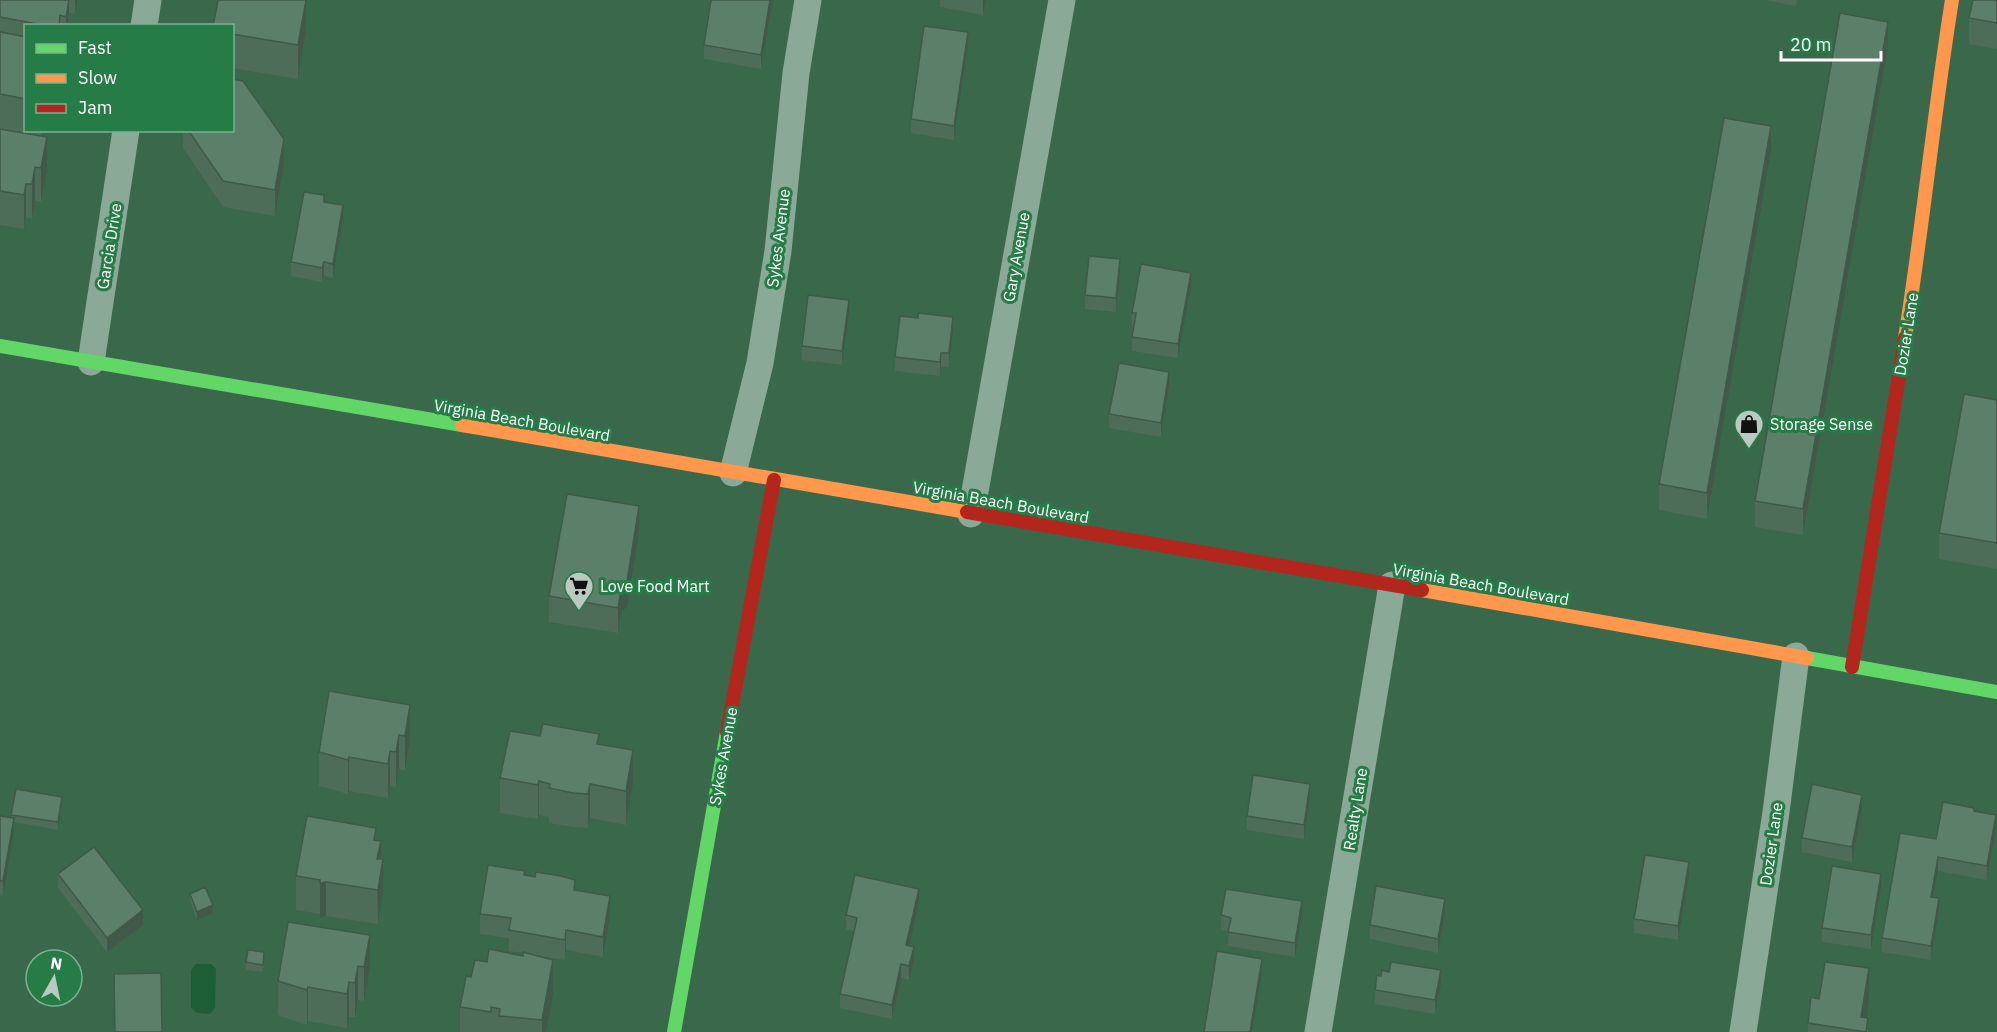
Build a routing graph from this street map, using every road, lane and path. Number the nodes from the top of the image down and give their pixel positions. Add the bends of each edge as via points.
1 (148, 0) edge
2 (808, 0) edge
3 (1062, 0) edge
4 (1952, 0) edge
5 (144, 24) edge
6 (126, 132) edge
7 (0, 346) edge
8 (91, 362) junction
9 (733, 473) junction
10 (774, 480) junction
11 (970, 514) junction
12 (1392, 585) junction
13 (1796, 656) junction
14 (1852, 667) junction
15 (1997, 692) edge
16 (674, 1032) edge
17 (1318, 1032) edge
18 (1743, 1032) edge

1 - 5 street
2 - 9 street, Sykes Avenue via 796,73 778,251 759,363
3 - 11 street, Gary Avenue
4 - 14 main road, Dozier Lane via 1918,257
6 - 8 street, Garcia Drive
7 - 8 main road, Virginia Beach Boulevard
8 - 9 main road, Virginia Beach Boulevard
9 - 10 main road, Virginia Beach Boulevard
10 - 11 main road, Virginia Beach Boulevard
10 - 16 main road, Sykes Avenue
11 - 12 main road, Virginia Beach Boulevard
12 - 13 main road, Virginia Beach Boulevard
12 - 17 street, Realty Lane
13 - 14 main road, Virginia Beach Boulevard
13 - 18 street, Dozier Lane
14 - 15 main road, Virginia Beach Boulevard

